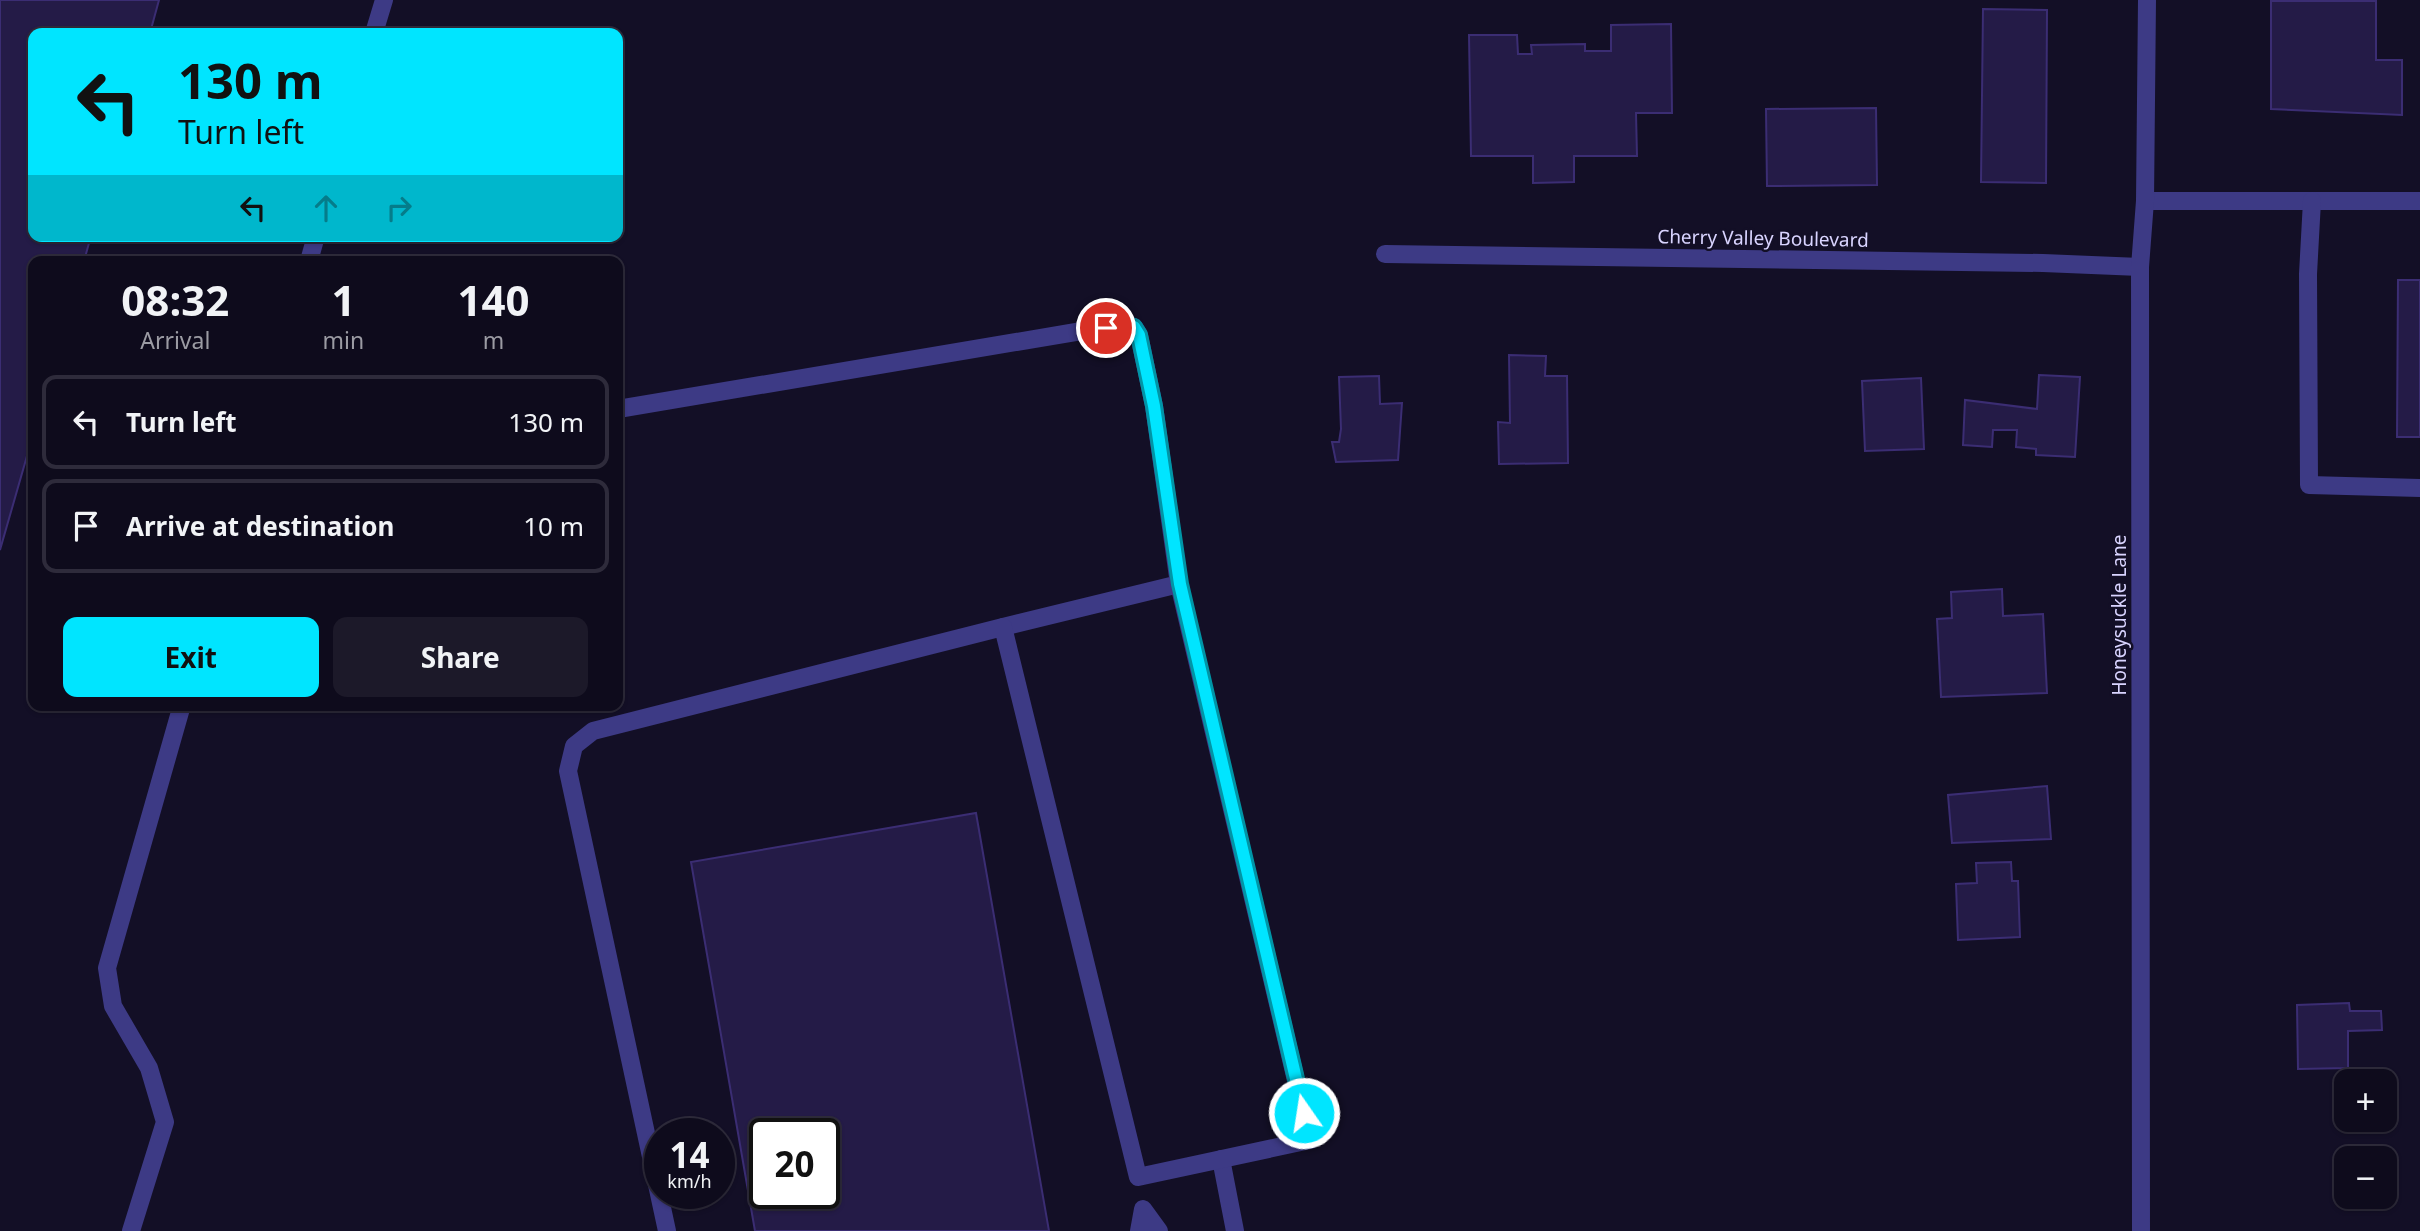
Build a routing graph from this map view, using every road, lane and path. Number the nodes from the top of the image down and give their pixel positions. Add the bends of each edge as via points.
1 (384, 0) edge
2 (2147, 0) edge
3 (376, 28) edge
4 (2145, 201) junction
5 (2312, 201) junction
6 (2420, 201) edge
7 (1385, 254) dead end
8 (2140, 267) junction
9 (623, 408) edge
10 (2420, 488) edge
11 (1180, 584) junction
12 (1003, 627) junction
13 (180, 711) edge
14 (1221, 1159) junction
15 (1138, 1177) junction
16 (1143, 1209) junction
17 (131, 1231) edge
18 (667, 1231) edge
19 (1139, 1231) edge
20 (1159, 1231) edge
21 (1236, 1231) edge
22 (2141, 1231) edge

1 - 3 street
2 - 4 street, Honeysuckle Lane
4 - 5 street
4 - 8 street, Honeysuckle Lane
5 - 6 street
5 - 10 street via 2309,485
7 - 8 street, Cherry Valley Boulevard
8 - 22 street, Honeysuckle Lane
9 - 11 street via 1123,324 1134,327 1154,406
11 - 12 street
11 - 14 street via 1310,1140
12 - 15 street
12 - 18 street via 593,731 574,747 568,771
13 - 17 street via 107,968 114,1006 149,1068 165,1122
14 - 15 street
14 - 21 street
15 - 16 street
16 - 19 street
16 - 20 street

